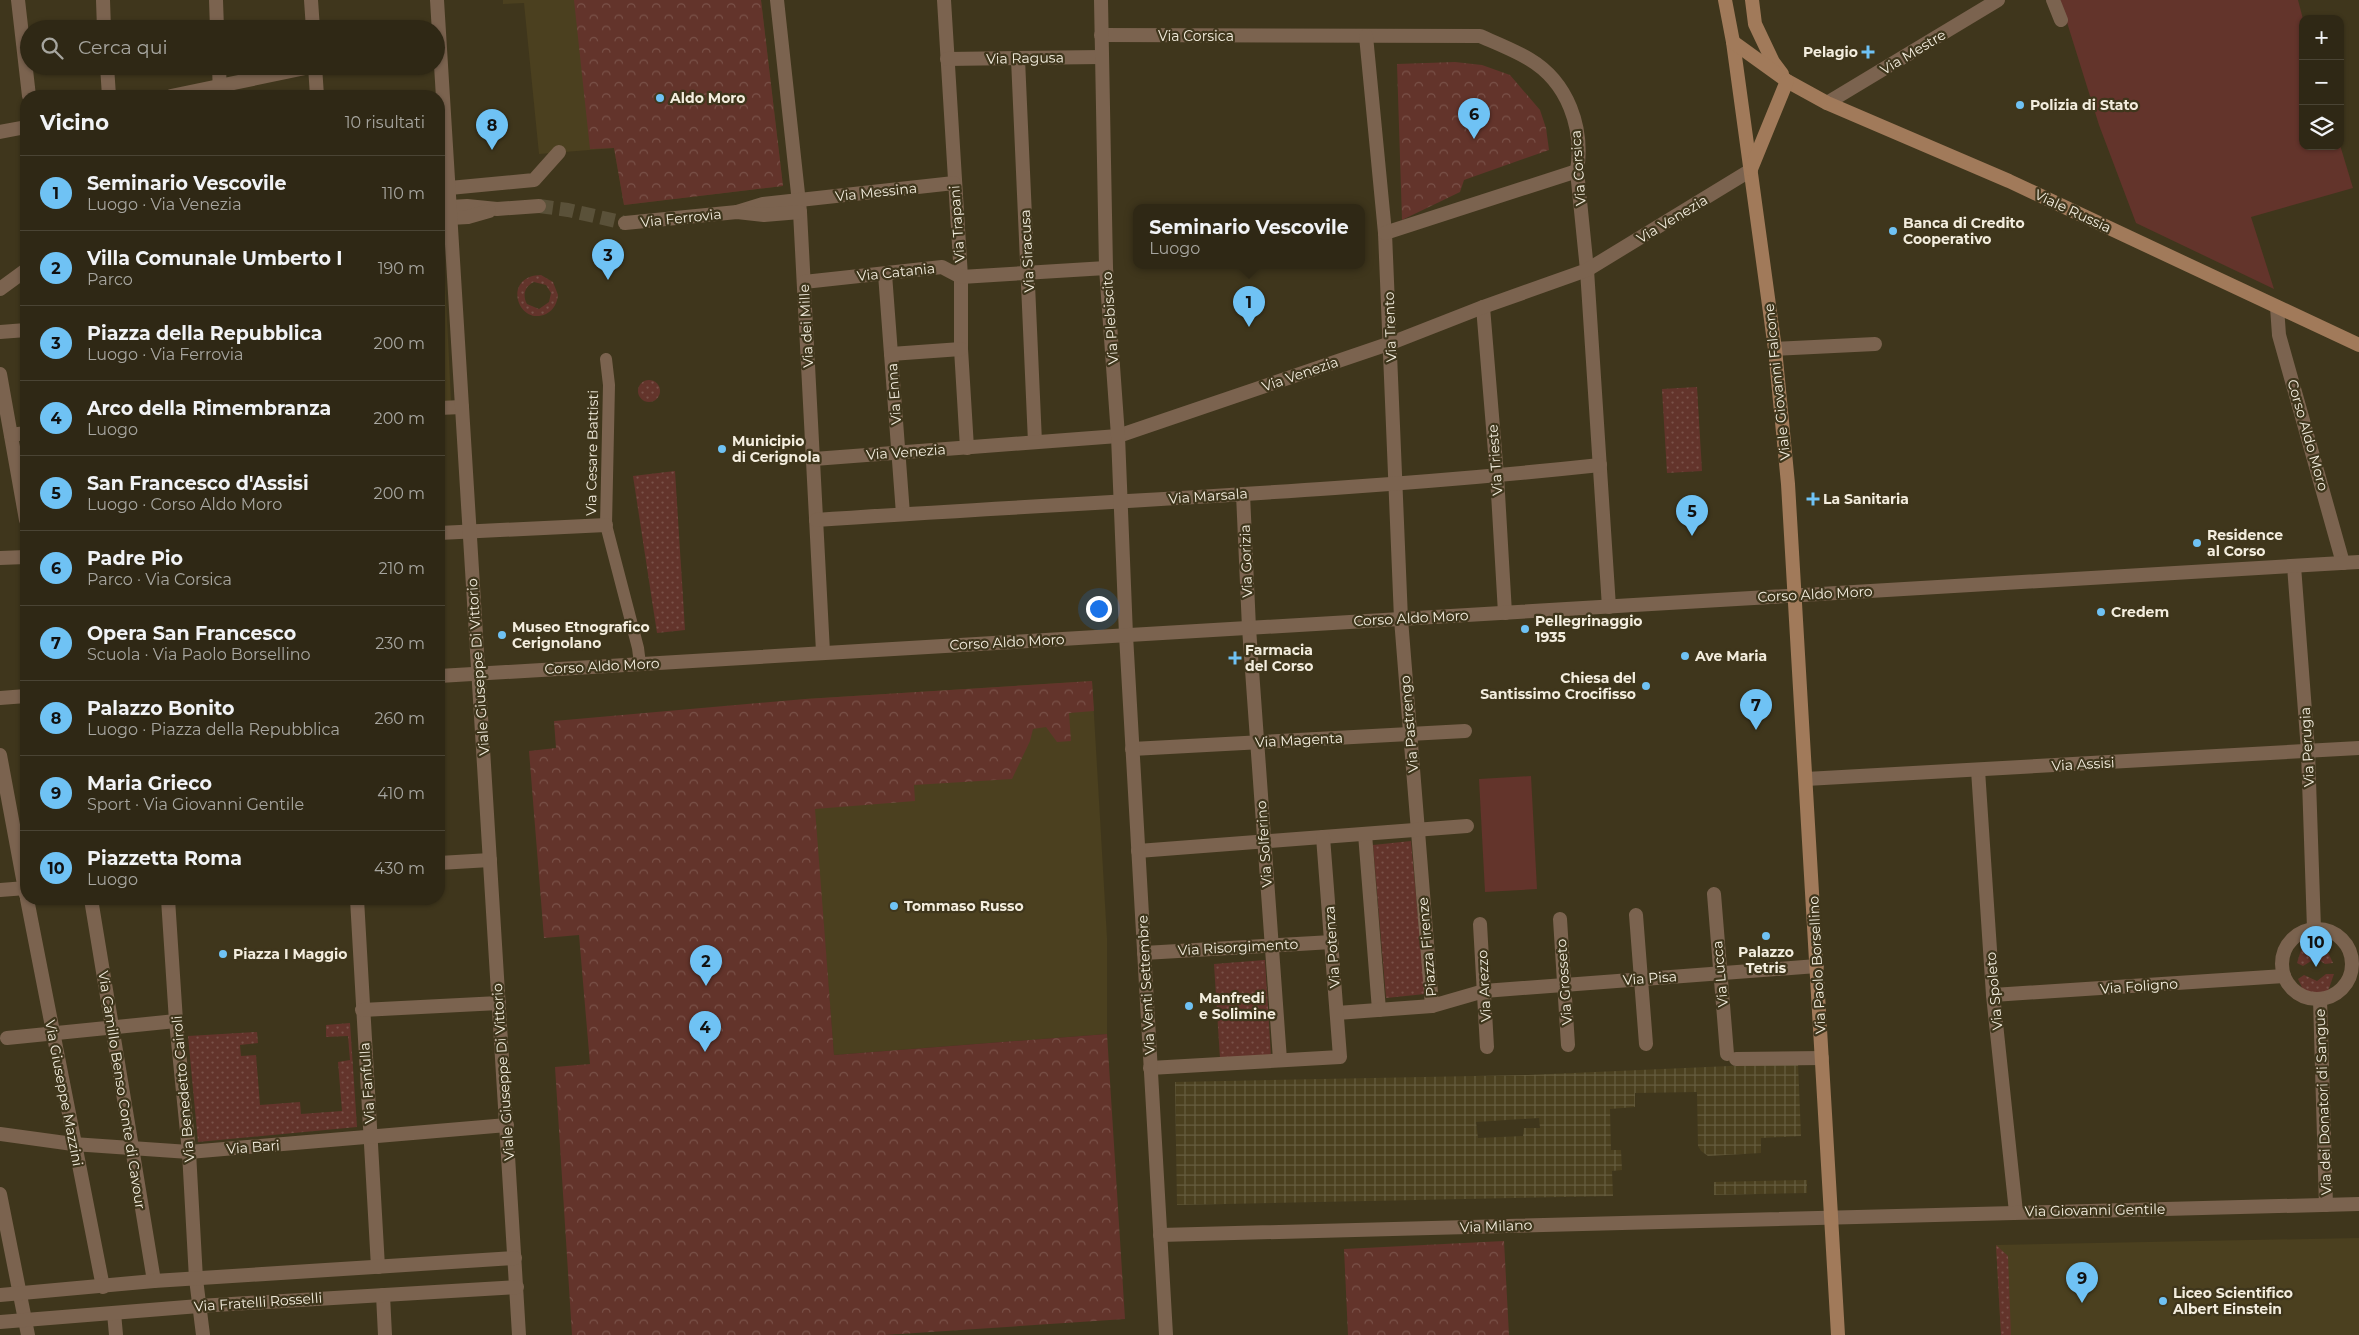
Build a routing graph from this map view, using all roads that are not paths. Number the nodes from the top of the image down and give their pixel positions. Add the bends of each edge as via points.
1 (18, 0) edge
2 (103, 0) edge
3 (216, 0) edge
4 (311, 0) edge
5 (437, 0) edge
6 (777, 0) edge
7 (944, 0) edge
8 (1102, 0) edge
9 (1725, 0) edge
10 (1752, 0) edge
11 (1998, 0) edge
12 (2053, 0) edge
13 (20, 20) edge
14 (104, 20) edge
15 (217, 20) edge
16 (312, 20) edge
17 (437, 20) edge
18 (2061, 20) dead end
19 (1101, 36) junction
20 (1366, 36) junction
21 (1733, 42) junction
22 (1102, 57) junction
23 (947, 59) junction
24 (1018, 59) junction
25 (27, 75) edge
26 (108, 75) edge
27 (218, 75) edge
28 (280, 75) edge
29 (316, 75) edge
30 (439, 75) edge
31 (1787, 80) junction
32 (29, 90) edge
33 (109, 90) edge
34 (219, 90) edge
35 (223, 90) edge
36 (317, 90) edge
37 (440, 90) edge
38 (1828, 103) junction
39 (20, 128) edge
40 (0, 132) edge
41 (559, 152) dead end
42 (1751, 170) junction
43 (1577, 171) junction
44 (954, 183) junction
45 (445, 189) edge
46 (445, 193) edge
47 (539, 206) tunnel mouth
48 (800, 206) junction
49 (450, 213) junction
50 (625, 223) tunnel mouth
51 (1386, 234) junction
52 (1106, 268) junction
53 (1587, 270) junction
54 (1028, 272) junction
55 (20, 274) edge
56 (885, 274) junction
57 (960, 277) junction
58 (804, 282) junction
59 (0, 289) edge
60 (1482, 307) junction
61 (2277, 307) junction
62 (20, 330) edge
63 (0, 332) edge
64 (1391, 343) junction
65 (1875, 344) dead end
66 (2359, 345) edge
67 (961, 349) junction
68 (1776, 349) junction
69 (892, 354) junction
70 (606, 359) dead end
71 (0, 374) edge
72 (462, 407) junction
73 (445, 408) edge
74 (20, 434) edge
75 (11, 435) junction
76 (1118, 436) junction
77 (1035, 442) junction
78 (967, 448) junction
79 (898, 452) junction
80 (814, 459) junction
81 (1600, 466) junction
82 (1497, 476) junction
83 (1395, 484) junction
84 (20, 486) edge
85 (1243, 494) junction
86 (1121, 503) junction
87 (904, 514) junction
88 (816, 520) junction
89 (606, 525) junction
90 (470, 531) junction
91 (445, 533) edge
92 (20, 557) edge
93 (0, 558) edge
94 (2359, 562) edge
95 (2344, 563) junction
96 (2294, 566) junction
97 (1796, 595) junction
98 (1609, 606) junction
99 (1505, 613) junction
100 (1401, 619) junction
101 (1248, 628) junction
102 (1126, 635) junction
103 (823, 652) junction
104 (640, 664) junction
105 (478, 674) junction
106 (445, 676) edge
107 (20, 696) edge
108 (0, 698) edge
109 (1465, 732) dead end
110 (1410, 734) junction
111 (1257, 743) junction
112 (2359, 748) edge
113 (1132, 749) junction
114 (2308, 752) junction
115 (0, 755) edge
116 (1978, 770) junction
117 (1806, 779) junction
118 (1467, 826) dead end
119 (1418, 830) junction
120 (1365, 834) junction
121 (1323, 837) junction
122 (1264, 842) junction
123 (1138, 851) junction
124 (20, 860) edge
125 (490, 860) junction
126 (445, 863) edge
127 (0, 890) edge
128 (20, 892) edge
129 (1714, 894) dead end
130 (28, 905) edge
131 (92, 905) edge
132 (168, 905) edge
133 (357, 905) edge
134 (1636, 915) dead end
135 (1560, 920) dead end
136 (1480, 924) dead end
137 (2314, 929) junction
138 (1332, 942) junction
139 (1271, 945) junction
140 (1144, 953) junction
141 (1817, 966) junction
142 (2356, 967) edge
143 (1720, 973) junction
144 (2284, 976) junction
145 (1641, 979) junction
146 (1564, 985) junction
147 (1484, 991) junction
148 (1993, 995) junction
149 (2320, 999) junction
150 (499, 1002) junction
151 (1432, 1006) junction
152 (362, 1010) junction
153 (1379, 1010) junction
154 (1337, 1013) junction
155 (176, 1021) junction
156 (111, 1027) junction
157 (52, 1032) junction
158 (6, 1038) dead end
159 (1646, 1044) dead end
160 (1568, 1045) dead end
161 (1487, 1047) dead end
162 (1822, 1058) junction
163 (1280, 1060) junction
164 (1150, 1068) junction
165 (506, 1125) junction
166 (0, 1134) edge
167 (372, 1137) junction
168 (73, 1144) junction
169 (131, 1148) junction
170 (189, 1152) junction
171 (0, 1194) edge
172 (2326, 1204) junction
173 (2359, 1204) edge
174 (2016, 1212) junction
175 (1831, 1217) junction
176 (1160, 1235) junction
177 (515, 1258) junction
178 (378, 1267) junction
179 (196, 1279) junction
180 (154, 1281) junction
181 (103, 1287) junction
182 (516, 1287) junction
183 (20, 1293) junction
184 (0, 1295) edge
185 (384, 1295) junction
186 (199, 1306) junction
187 (114, 1313) junction
188 (25, 1320) junction
189 (0, 1322) edge
190 (28, 1335) edge
191 (116, 1335) edge
192 (203, 1335) edge
193 (385, 1335) edge
194 (519, 1335) edge
195 (1166, 1335) edge
196 (1838, 1335) edge

1 - 13 street
2 - 14 street
3 - 15 street
4 - 16 street
5 - 17 street, Viale Giuseppe Di Vittorio
6 - 48 street, Via dei Mille
7 - 23 street, Via Trapani
8 - 19 street, Via Plebiscito
9 - 21 main road, Viale Giovanni Falcone
10 - 31 main road via 1754,24 1773,62
11 - 38 street, Via Mestre
12 - 18 street
19 - 20 street, Via Corsica
19 - 22 street, Via Plebiscito
20 - 43 street, Via Corsica via 1480,36 1529,59 1554,78 1574,112 1579,157
20 - 51 street, Via Trento
21 - 31 main road
21 - 42 main road, Viale Giovanni Falcone
22 - 24 street, Via Ragusa
22 - 52 street, Via Plebiscito
23 - 24 street, Via Ragusa
23 - 44 street, Via Trapani
24 - 54 street, Via Siracusa
25 - 32 street
26 - 33 street
27 - 34 street
28 - 35 street
29 - 36 street
30 - 37 street, Viale Giuseppe Di Vittorio
31 - 38 main road, Viale Russia
31 - 42 main road, Viale Giovanni Falcone
38 - 61 main road, Viale Russia via 2009,181
39 - 40 street
41 - 45 street via 534,180
42 - 53 street, Via Venezia
42 - 68 main road, Viale Giovanni Falcone
43 - 51 street
43 - 53 street, Via Corsica
44 - 48 street, Via Messina
44 - 57 street, Via Trapani
46 - 49 street, Viale Giuseppe Di Vittorio
47 - 49 street via 497,209 467,206
48 - 50 street, Via Ferrovia via 764,215 737,212
48 - 58 street, Via dei Mille
49 - 72 street, Viale Giuseppe Di Vittorio
51 - 64 street, Via Trento
52 - 54 street, Via Catania
52 - 76 street, Via Plebiscito
53 - 60 street, Via Venezia
53 - 81 street, Via Corsica
54 - 57 street, Via Catania
54 - 77 street, Via Siracusa
55 - 59 street
56 - 57 street, Via Catania via 942,268
56 - 58 street, Via Catania
56 - 69 street, Via Enna
57 - 67 street, Via Trapani
58 - 80 street, Via dei Mille
60 - 64 street, Via Venezia
60 - 82 street, Via Trieste
61 - 66 main road, Viale Russia
61 - 95 street, Corso Aldo Moro via 2279,335
62 - 63 street
64 - 76 street, Via Venezia
64 - 83 street, Via Trento
65 - 68 street
67 - 69 street
67 - 78 street, Via Trapani
68 - 97 main road, Viale Giovanni Falcone
69 - 79 street, Via Enna
70 - 89 street, Via Cesare Battisti via 609,385
71 - 75 street
72 - 73 street
72 - 90 street, Viale Giuseppe Di Vittorio
74 - 75 street
75 - 84 street
76 - 77 street, Via Venezia
76 - 86 street, Via Plebiscito
77 - 78 street, Via Venezia
78 - 79 street, Via Venezia
79 - 80 street, Via Venezia
79 - 87 street, Via Enna
80 - 88 street, Via dei Mille
81 - 82 street, Via Marsala
81 - 98 street, Via Corsica
82 - 83 street, Via Marsala
82 - 99 street, Via Trieste
83 - 85 street, Via Marsala
83 - 100 street, Via Trento
85 - 86 street, Via Marsala
85 - 101 street, Via Gorizia
86 - 87 street, Via Marsala
86 - 102 street, Via Plebiscito
87 - 88 street, Via Marsala
88 - 103 street, Via dei Mille
89 - 90 street
89 - 104 street, Via Cesare Battisti
90 - 91 street
90 - 105 street, Viale Giuseppe Di Vittorio
92 - 93 street
94 - 95 street, Corso Aldo Moro
95 - 96 street, Corso Aldo Moro
96 - 97 street, Corso Aldo Moro
96 - 114 street, Via Perugia
97 - 98 street, Corso Aldo Moro
97 - 117 main road, Via Paolo Borsellino
98 - 99 street, Corso Aldo Moro
99 - 100 street, Corso Aldo Moro
100 - 101 street, Corso Aldo Moro
100 - 110 street, Via Pastrengo
101 - 102 street, Corso Aldo Moro
101 - 111 street, Via Solferino
102 - 103 street, Corso Aldo Moro
102 - 113 street, Via Venti Settembre
103 - 104 street, Corso Aldo Moro
104 - 105 street, Corso Aldo Moro
105 - 106 street, Corso Aldo Moro
105 - 125 street, Viale Giuseppe Di Vittorio
107 - 108 street
109 - 110 street, Via Magenta
110 - 111 street, Via Magenta
110 - 119 street, Via Pastrengo
111 - 113 street, Via Magenta
111 - 122 street, Via Solferino
112 - 114 street, Via Assisi
113 - 123 street, Via Venti Settembre
114 - 116 street, Via Assisi
114 - 137 street, Via Perugia
115 - 124 street, Via Giuseppe Mazzini
116 - 117 street, Via Assisi
116 - 148 street, Via Spoleto
117 - 141 main road, Via Paolo Borsellino
118 - 119 street
119 - 120 street
119 - 151 street, Piazza Firenze
120 - 121 street
120 - 153 street
121 - 122 street
121 - 138 street, Via Potenza
122 - 123 street
122 - 139 street, Via Solferino
123 - 140 street, Via Venti Settembre
125 - 126 street
125 - 150 street, Viale Giuseppe Di Vittorio
127 - 128 street
129 - 143 street, Via Lucca
130 - 157 street, Via Giuseppe Mazzini
131 - 156 street, Via Camillo Benso Conte di Cavour
132 - 155 street, Via Benedetto Cairoli
133 - 152 street, Via Fanfulla
134 - 145 street
135 - 146 street, Via Grosseto
136 - 147 street, Via Arezzo
137 - 142 street via 2329,931 2342,939
137 - 144 street via 2294,937 2287,945 2283,955
138 - 139 street, Via Risorgimento
138 - 154 street, Via Potenza
139 - 140 street, Via Risorgimento
139 - 163 street, Via Solferino
140 - 164 street, Via Venti Settembre
141 - 143 street, Via Pisa
141 - 162 main road, Via Paolo Borsellino
142 - 149 street via 2342,989
143 - 145 street, Via Pisa
143 - 162 street, Via Lucca via 1731,1057
144 - 148 street, Via Foligno
144 - 149 street via 2298,994
145 - 146 street, Via Pisa
145 - 159 street
146 - 147 street, Via Pisa
146 - 160 street, Via Grosseto
147 - 151 street, Via Pisa
147 - 161 street, Via Arezzo
148 - 174 street, Via Spoleto
149 - 172 street, Via dei Donatori di Sangue
150 - 152 street
150 - 165 street, Viale Giuseppe Di Vittorio
151 - 153 street, Piazza Firenze
152 - 167 street, Via Fanfulla
153 - 154 street, Piazza Firenze
154 - 163 street, Via Potenza via 1340,1057
155 - 156 street
155 - 170 street, Via Benedetto Cairoli
156 - 157 street
156 - 169 street, Via Camillo Benso Conte di Cavour
157 - 158 street
157 - 168 street, Via Giuseppe Mazzini
162 - 175 main road, Via Paolo Borsellino
163 - 164 street
164 - 176 street, Via Venti Settembre
165 - 167 street, Via Bari
165 - 177 street, Viale Giuseppe Di Vittorio
166 - 168 street, Via Bari
167 - 170 street, Via Bari
167 - 178 street, Via Fanfulla
168 - 169 street, Via Bari
168 - 181 street, Via Giuseppe Mazzini
169 - 170 street, Via Bari
169 - 180 street, Via Camillo Benso Conte di Cavour
170 - 179 street, Via Benedetto Cairoli
171 - 183 street
172 - 173 street, Via Giovanni Gentile
172 - 174 street, Via Giovanni Gentile
174 - 175 street, Via Giovanni Gentile
175 - 176 street, Via Milano
175 - 196 main road, Via Paolo Borsellino
176 - 195 street, Via Venti Settembre
177 - 178 street, Via Fratelli Rosselli
177 - 182 street, Viale Giuseppe Di Vittorio
178 - 179 street, Via Fratelli Rosselli
179 - 180 street, Via Fratelli Rosselli
179 - 186 street, Via Benedetto Cairoli
180 - 181 street, Via Fratelli Rosselli
181 - 183 street, Via Fratelli Rosselli
182 - 185 street, Via Fratelli Rosselli
182 - 194 street, Viale Giuseppe Di Vittorio
183 - 184 street, Via Fratelli Rosselli
183 - 188 street
185 - 186 street, Via Fratelli Rosselli
185 - 193 street
186 - 187 street, Via Fratelli Rosselli
186 - 192 street, Via Benedetto Cairoli
187 - 188 street, Via Fratelli Rosselli
187 - 191 street
188 - 189 street, Via Fratelli Rosselli
188 - 190 street

